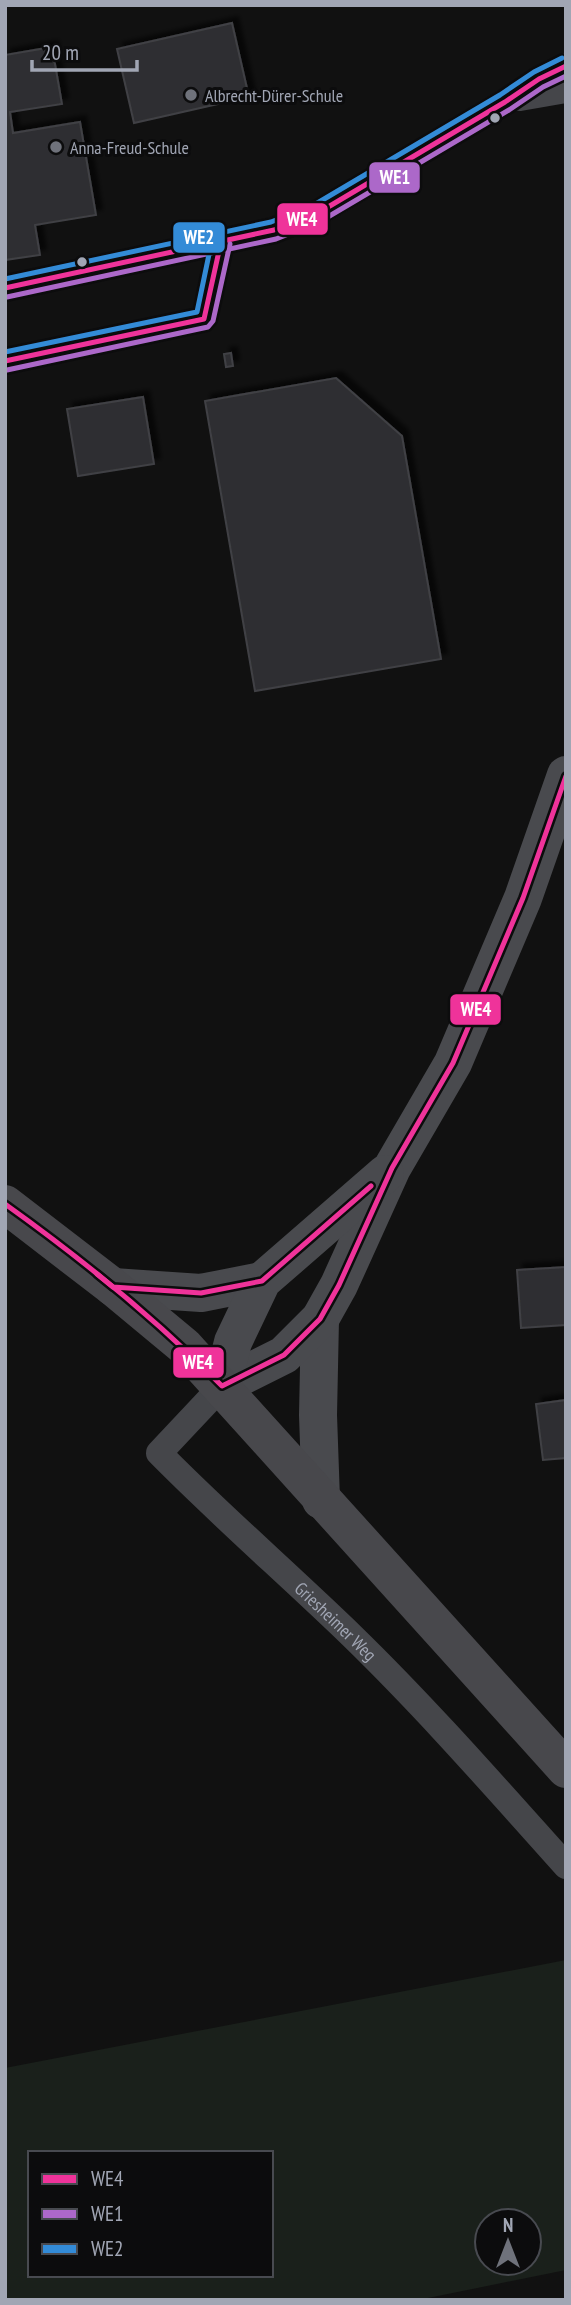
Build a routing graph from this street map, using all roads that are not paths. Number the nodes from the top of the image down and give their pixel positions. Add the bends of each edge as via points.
1 (566, 66) edge
2 (566, 90) edge
3 (505, 102) junction
4 (222, 242) junction
5 (5, 288) edge
6 (5, 360) edge
7 (566, 775) edge
8 (392, 1168) junction
9 (5, 1204) edge
10 (262, 1281) junction
11 (113, 1287) junction
12 (320, 1320) junction
13 (222, 1386) junction
14 (321, 1500) junction
15 (566, 1769) edge
16 (566, 1866) edge

1 - 3 street
2 - 3 street
3 - 4 street via 318,213 274,230
4 - 5 street
4 - 6 lane via 204,319
7 - 8 main road via 523,898 453,1063
8 - 10 main road
8 - 12 main road
9 - 11 main road
10 - 11 main road via 201,1293
10 - 13 main road via 233,1342
11 - 13 main road via 184,1346
12 - 13 main road via 284,1355
12 - 14 main road
13 - 14 main road
13 - 16 street, Griesheimer Weg via 159,1453 389,1674
14 - 15 main road

